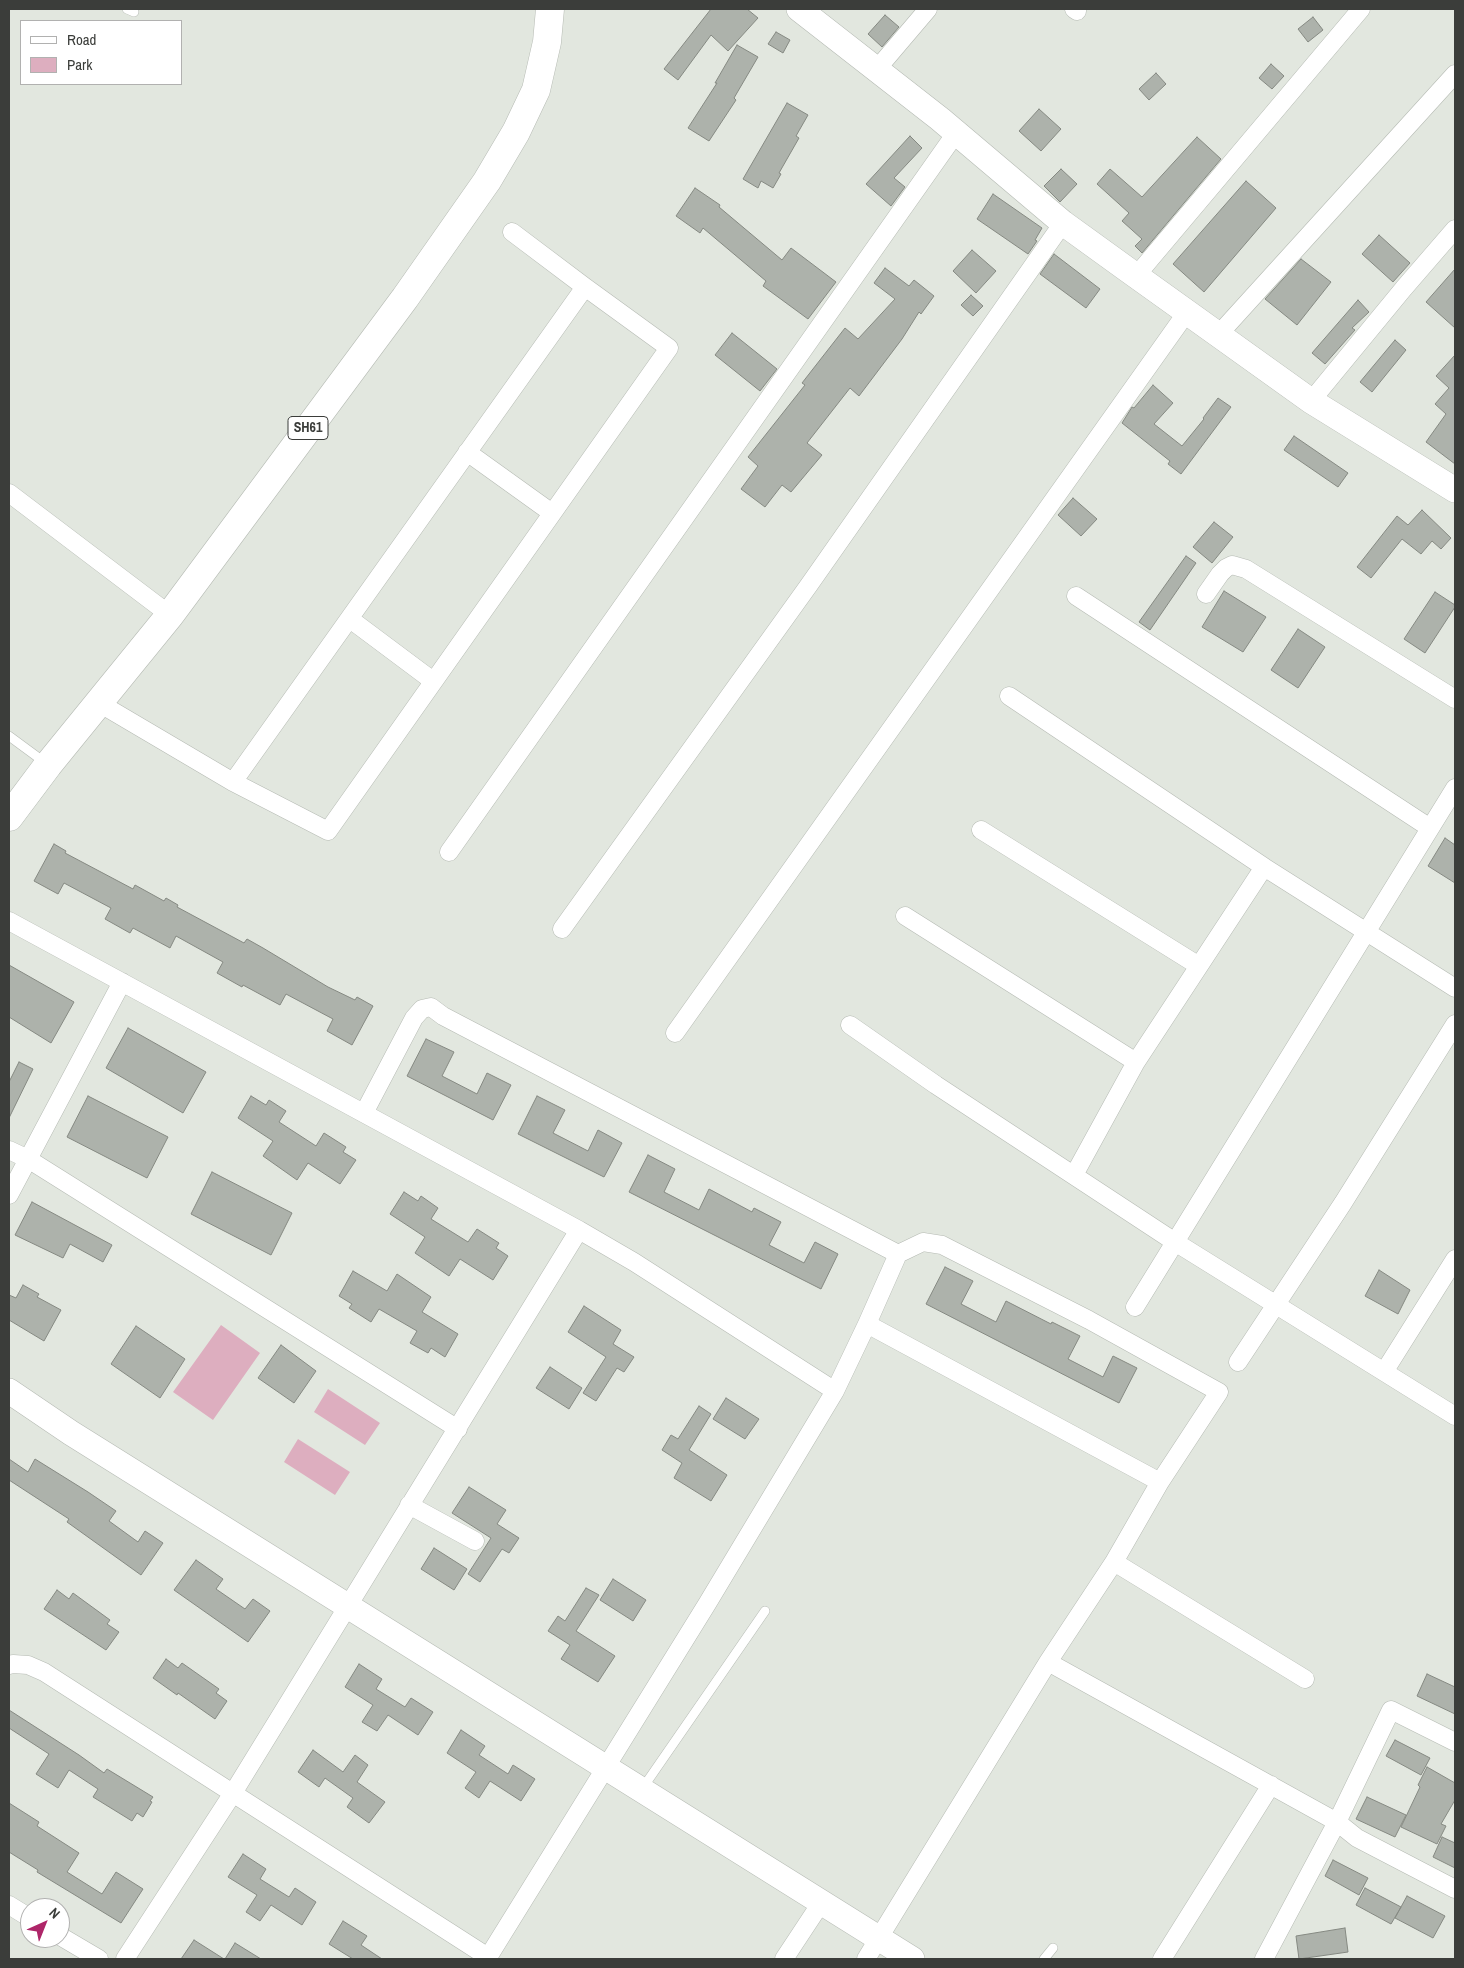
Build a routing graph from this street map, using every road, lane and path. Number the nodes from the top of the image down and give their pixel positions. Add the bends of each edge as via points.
1 (550, 9) edge
2 (799, 9) edge
3 (928, 9) edge
4 (1361, 9) edge
5 (877, 69) junction
6 (1455, 74) edge
7 (956, 133) junction
8 (1063, 223) junction
9 (1455, 229) edge
10 (512, 232) dead end
11 (1136, 276) junction
12 (585, 287) junction
13 (1186, 312) junction
14 (1219, 334) junction
15 (1311, 401) junction
16 (467, 452) junction
17 (1455, 490) edge
18 (12, 501) edge
19 (552, 514) junction
20 (1206, 594) dead end
21 (1076, 596) dead end
22 (170, 615) junction
23 (350, 619) junction
24 (434, 681) junction
25 (1008, 696) dead end
26 (1455, 699) edge
27 (99, 703) junction
28 (9, 736) edge
29 (48, 765) junction
30 (233, 782) junction
31 (1455, 788) edge
32 (9, 817) edge
33 (1430, 828) junction
34 (981, 830) dead end
35 (449, 852) dead end
36 (1264, 867) junction
37 (905, 916) dead end
38 (9, 921) edge
39 (562, 929) dead end
40 (1367, 931) junction
41 (1199, 966) junction
42 (122, 982) junction
43 (1455, 988) edge
44 (1455, 1024) edge
45 (850, 1025) dead end
46 (675, 1033) dead end
47 (1136, 1062) junction
48 (364, 1113) junction
49 (9, 1150) edge
50 (28, 1159) junction
51 (1074, 1175) junction
52 (9, 1195) edge
53 (579, 1230) junction
54 (1175, 1242) junction
55 (898, 1254) junction
56 (1455, 1259) edge
57 (1276, 1304) junction
58 (1135, 1307) dead end
59 (867, 1324) junction
60 (1238, 1362) dead end
61 (1384, 1372) junction
62 (9, 1391) edge
63 (835, 1391) junction
64 (1455, 1416) edge
65 (458, 1429) junction
66 (1160, 1482) junction
67 (408, 1505) junction
68 (475, 1541) dead end
69 (1114, 1562) junction
70 (348, 1606) junction
71 (766, 1611) dead end
72 (1048, 1662) junction
73 (9, 1666) edge
74 (1305, 1679) dead end
75 (1455, 1742) edge
76 (606, 1768) junction
77 (1271, 1785) junction
78 (641, 1790) junction
79 (233, 1793) junction
80 (1337, 1822) junction
81 (1455, 1889) edge
82 (821, 1903) junction
83 (9, 1905) edge
84 (20, 1912) edge
85 (879, 1938) junction
86 (70, 1942) edge
87 (1053, 1948) dead end
88 (488, 1958) edge
89 (98, 1959) edge
90 (125, 1959) edge
91 (784, 1959) edge
92 (866, 1959) edge
93 (912, 1959) edge
94 (1044, 1959) edge
95 (1162, 1959) edge
96 (1264, 1959) edge

1 - 22 main road, SH61 via 547,42 536,90 487,181 405,298
2 - 5 street
3 - 5 street
4 - 11 street
5 - 7 street
6 - 14 street
7 - 8 street
7 - 35 street
8 - 11 street
8 - 39 street
9 - 15 street
10 - 12 street
11 - 13 street
12 - 16 street
12 - 19 street via 669,348
13 - 14 street
13 - 46 street
14 - 15 street
15 - 17 street
16 - 19 street
16 - 23 street
18 - 22 street
19 - 24 street
20 - 26 street via 1226,568 1232,565 1246,569
21 - 33 street
22 - 27 main road, SH61
23 - 24 street
23 - 30 street
24 - 30 street via 328,831
25 - 36 street
27 - 29 main road, SH61
27 - 30 street
28 - 29 lane
29 - 32 main road, SH61
31 - 33 street
33 - 40 street
34 - 41 street
36 - 40 street
36 - 41 street
37 - 47 street
38 - 42 street
40 - 43 street
40 - 54 street
41 - 47 street
42 - 48 street
42 - 50 street
44 - 57 street
45 - 51 street
47 - 51 street
48 - 53 street
48 - 55 street via 414,1018 422,1009 431,1007
49 - 50 street
50 - 52 street
50 - 65 street
51 - 54 street
53 - 63 street
53 - 65 street
54 - 57 street
54 - 58 street
55 - 59 street
55 - 66 street via 923,1242 942,1245 1089,1320 1219,1392
56 - 61 street
57 - 60 street
57 - 61 street
59 - 63 street
59 - 66 street
61 - 64 street
62 - 70 street
63 - 76 street
65 - 67 street
66 - 69 street
67 - 68 street
67 - 70 street
69 - 72 street
69 - 74 street
70 - 76 street
70 - 79 street
71 - 78 lane
72 - 77 street
72 - 85 street
73 - 79 street via 28,1665 44,1672
75 - 80 street via 1391,1710
76 - 78 street
76 - 88 street
77 - 80 street
77 - 95 street
78 - 82 street
79 - 88 street
79 - 90 street
80 - 81 street via 1357,1838
80 - 96 street
82 - 85 street
82 - 91 street
83 - 84 street
85 - 92 street
85 - 93 street
86 - 89 street
87 - 94 lane

